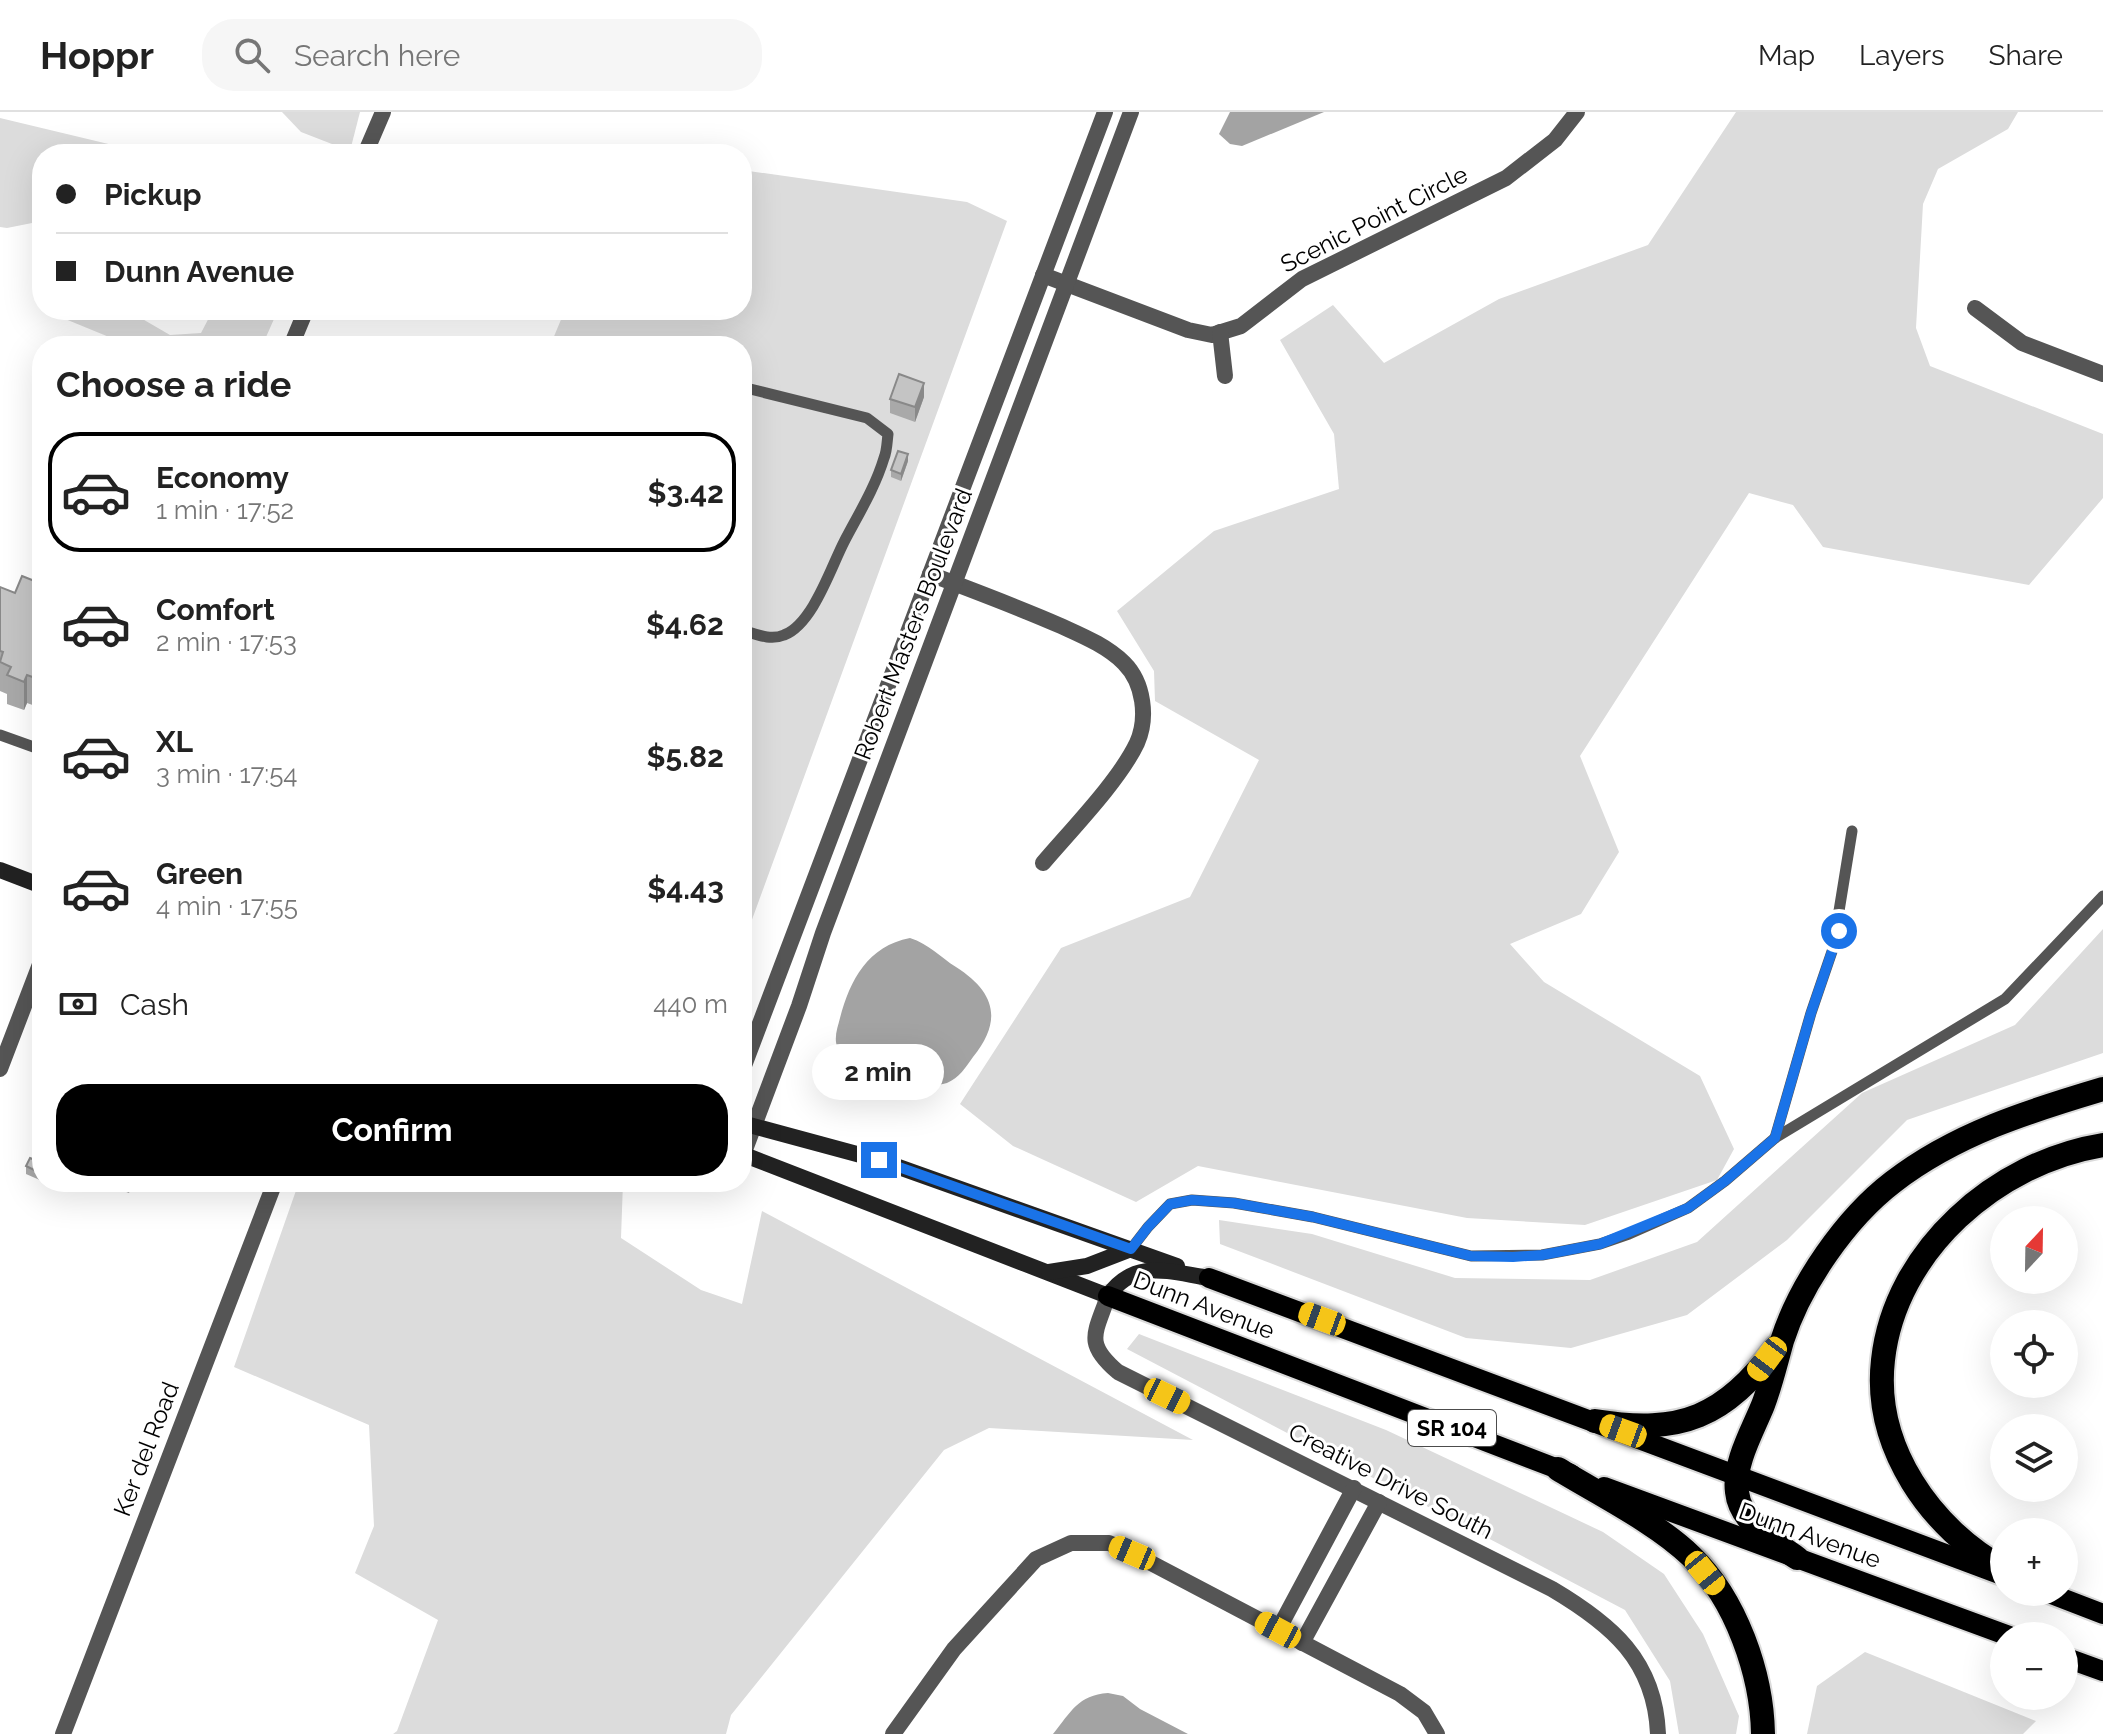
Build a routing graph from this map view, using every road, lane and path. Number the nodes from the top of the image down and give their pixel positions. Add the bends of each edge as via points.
1 (383, 112) edge
2 (1105, 112) edge
3 (1131, 112) edge
4 (1577, 112) edge
5 (369, 144) edge
6 (1043, 275) junction
7 (1066, 284) junction
8 (1975, 308) dead end
9 (1220, 332) junction
10 (2103, 374) edge
11 (1225, 376) dead end
12 (752, 389) edge
13 (930, 574) junction
14 (954, 583) junction
15 (752, 633) edge
16 (0, 735) edge
17 (32, 746) edge
18 (1852, 831) dead end
19 (1043, 863) dead end
20 (0, 870) edge
21 (32, 882) edge
22 (2103, 896) edge
23 (32, 985) edge
24 (752, 1045) edge
25 (0, 1069) edge
26 (2103, 1089) edge
27 (752, 1115) edge
28 (752, 1125) edge
29 (1775, 1138) junction
30 (2103, 1145) edge
31 (752, 1159) edge
32 (271, 1192) edge
33 (1131, 1249) junction
34 (1047, 1272) junction
35 (1209, 1278) junction
36 (1108, 1296) junction
37 (1783, 1339) junction
38 (1595, 1421) junction
39 (1558, 1469) junction
40 (1737, 1474) junction
41 (1354, 1488) junction
42 (1379, 1502) junction
43 (1797, 1558) junction
44 (1990, 1560) edge
45 (1990, 1571) edge
46 (2078, 1604) edge
47 (2103, 1614) edge
48 (1990, 1629) edge
49 (1278, 1630) junction
50 (1302, 1643) junction
51 (2078, 1662) edge
52 (2103, 1671) edge
53 (63, 1734) edge
54 (893, 1734) edge
55 (1437, 1734) edge
56 (1658, 1734) edge
57 (1763, 1734) edge

1 - 5 street
2 - 6 street, Robert Masters Boulevard
3 - 7 street, Robert Masters Boulevard
4 - 9 street, Scenic Point Circle via 1555,140 1506,178 1302,279 1241,326
6 - 7 street
6 - 13 street, Robert Masters Boulevard
7 - 9 street via 1188,330
7 - 14 street, Robert Masters Boulevard
8 - 10 street via 2022,343
9 - 11 street
12 - 15 lane via 867,418 888,434 885,457 809,613 787,635 769,638
13 - 14 street
13 - 24 street, Robert Masters Boulevard
14 - 19 street via 1097,643 1126,664 1140,687 1142,728 1126,763
14 - 27 street, Robert Masters Boulevard via 799,1006
16 - 17 lane
18 - 29 lane via 1839,931
20 - 21 main road
22 - 29 lane via 2005,999
23 - 25 street
26 - 37 highway via 1980,1130 1890,1184 1822,1261
28 - 33 main road, Dunn Avenue / SR 104 via 879,1160
29 - 33 lane via 1688,1208 1629,1234 1570,1251 1471,1256 1313,1217 1192,1200 1170,1204
30 - 44 highway via 2040,1163 1983,1195 1961,1215 1922,1259 1901,1298 1886,1344 1884,1404 1906,1473 1951,1534
31 - 34 main road, Dunn Avenue / SR 104
32 - 53 street, Ker del Road
33 - 34 main road via 1087,1266
33 - 35 main road, Dunn Avenue / SR 104
34 - 36 main road, Dunn Avenue / SR 104
35 - 36 main road via 1154,1270 1132,1273
35 - 38 main road, Dunn Avenue / SR 104
36 - 39 main road, Dunn Avenue / SR 104
36 - 41 street, Creative Drive South via 1094,1345 1118,1372
37 - 38 highway via 1752,1379 1709,1411 1659,1426
37 - 40 highway
38 - 40 main road, Dunn Avenue / SR 104
39 - 43 main road, Dunn Avenue / SR 104
39 - 57 highway via 1680,1547 1718,1590 1748,1649
40 - 43 highway via 1737,1493 1750,1519
40 - 45 main road, Dunn Avenue / SR 104
41 - 42 street, Creative Drive South
41 - 49 street
42 - 50 street
42 - 56 street, Creative Drive South via 1552,1589 1613,1631 1648,1686
43 - 48 main road, Dunn Avenue / SR 104
46 - 47 main road
49 - 50 street
49 - 54 street via 1109,1543 1071,1543 1036,1559 954,1649
50 - 55 street via 1400,1694 1424,1712
51 - 52 main road

